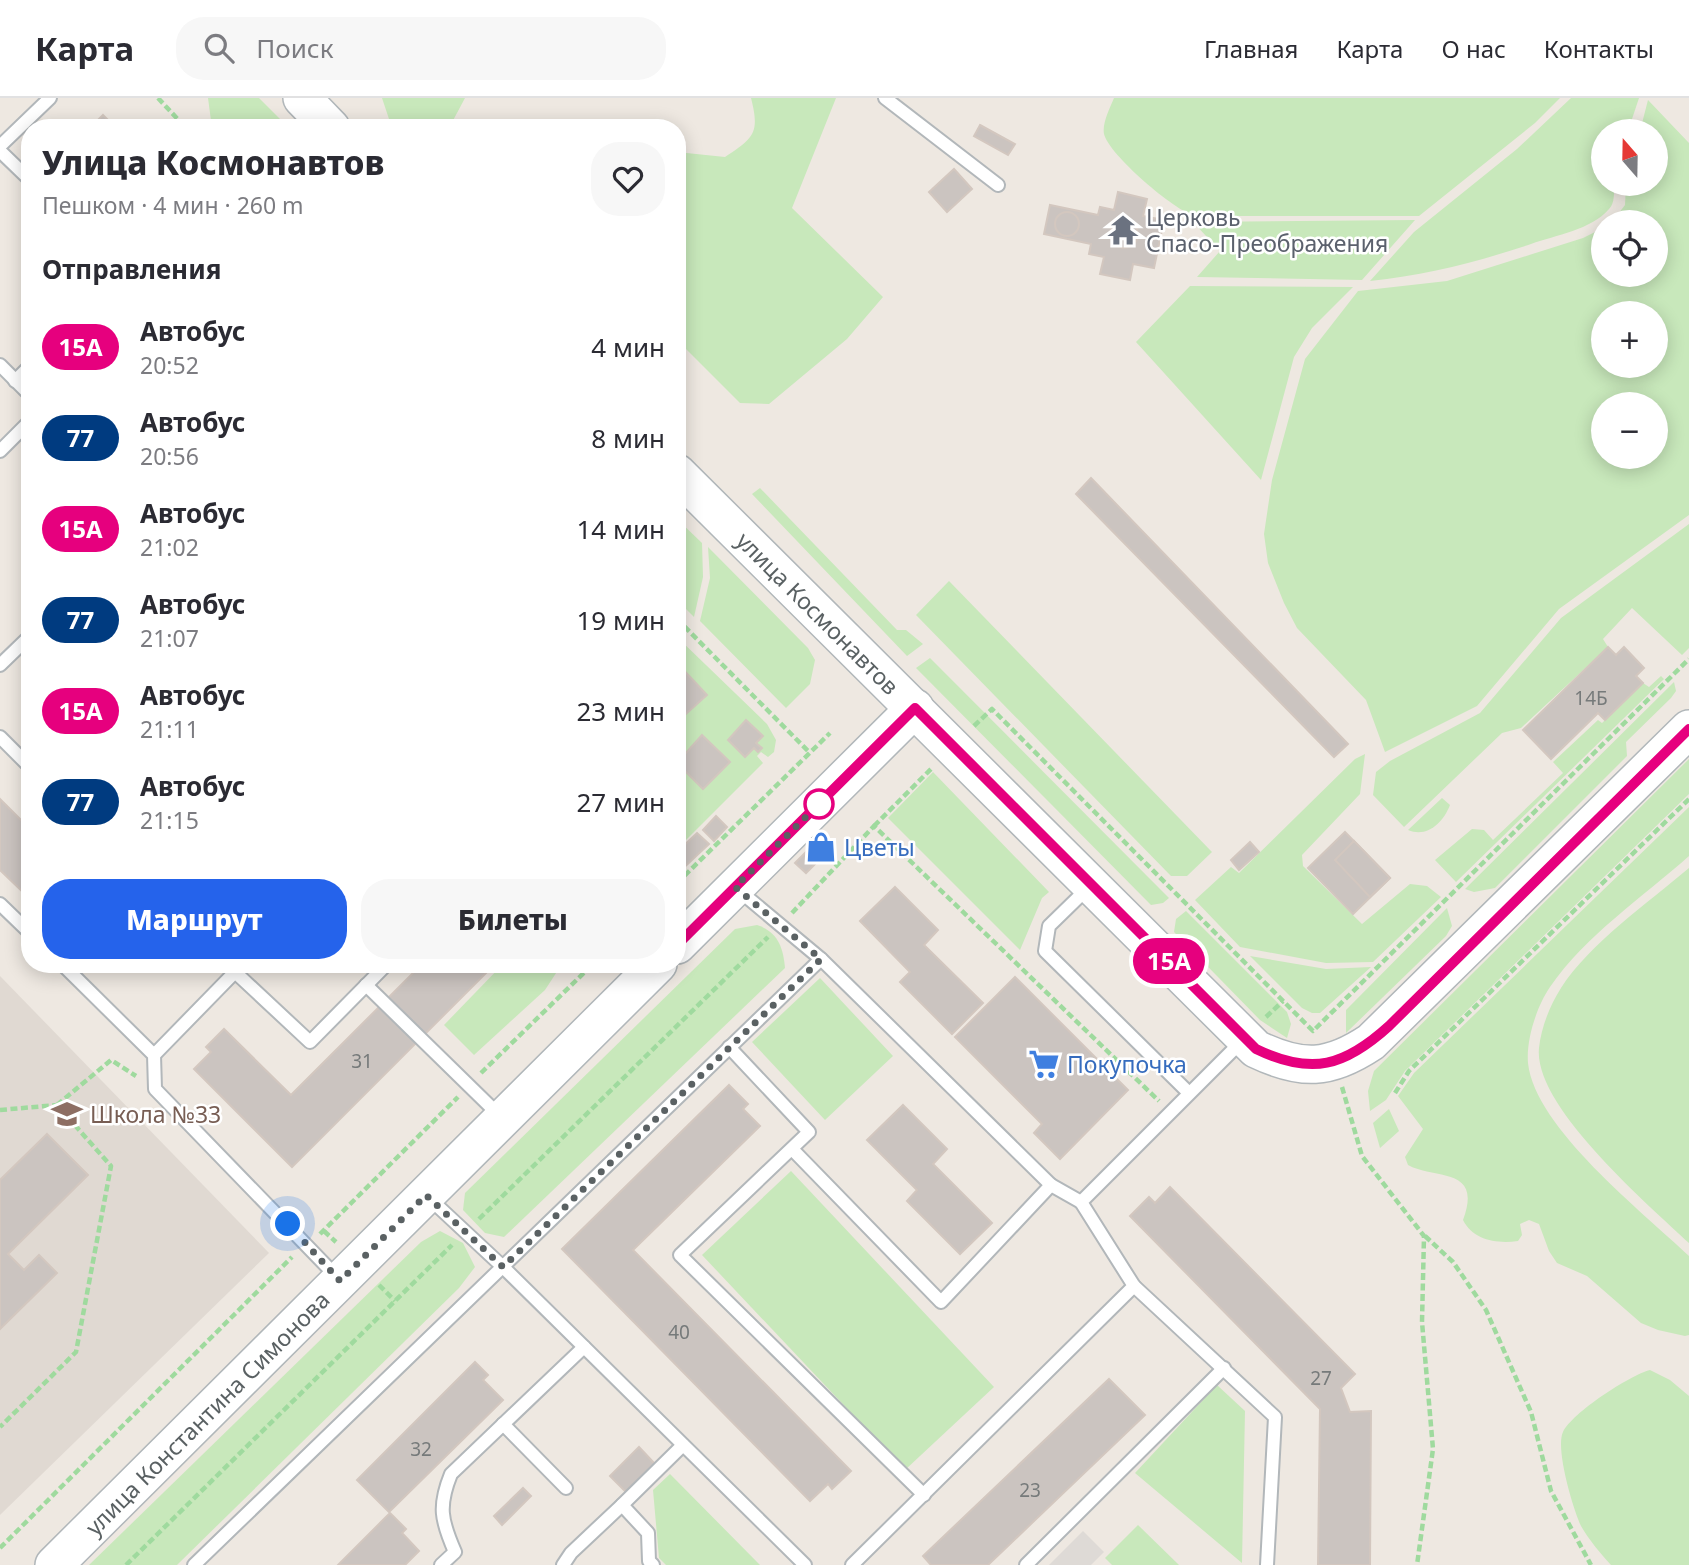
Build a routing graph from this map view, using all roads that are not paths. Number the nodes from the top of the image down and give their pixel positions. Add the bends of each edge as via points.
1 (50, 98) edge
2 (302, 98) edge
3 (885, 98) edge
4 (29, 119) edge
5 (322, 119) edge
6 (21, 128) edge
7 (0, 149) edge
8 (21, 171) edge
9 (998, 185) dead end
10 (0, 365) edge
11 (21, 375) edge
12 (15, 381) junction
13 (21, 387) edge
14 (21, 430) edge
15 (0, 451) edge
16 (686, 482) edge
17 (21, 645) edge
18 (0, 666) edge
19 (915, 708) junction
20 (1689, 729) edge
21 (0, 737) edge
22 (21, 758) edge
23 (1092, 884) junction
24 (735, 887) junction
25 (0, 904) edge
26 (21, 924) edge
27 (686, 936) edge
28 (821, 959) junction
29 (71, 973) edge
30 (227, 973) edge
31 (236, 973) edge
32 (378, 973) edge
33 (649, 973) edge
34 (366, 985) junction
35 (1251, 1043) junction
36 (730, 1047) junction
37 (154, 1055) junction
38 (1189, 1093) junction
39 (502, 1119) junction
40 (792, 1149) junction
41 (1051, 1185) junction
42 (426, 1195) junction
43 (1081, 1202) junction
44 (503, 1267) junction
45 (340, 1281) junction
46 (1134, 1286) junction
47 (584, 1347) junction
48 (1224, 1368) junction
49 (503, 1424) junction
50 (683, 1445) junction
51 (566, 1488) dead end
52 (924, 1495) junction
53 (622, 1505) junction
54 (54, 1565) edge
55 (194, 1565) edge
56 (441, 1565) edge
57 (563, 1565) edge
58 (653, 1565) edge
59 (805, 1565) edge
60 (852, 1565) edge
61 (1026, 1565) edge
62 (1267, 1565) edge

1 - 4 lane
2 - 5 main road
3 - 9 lane
6 - 7 lane
7 - 8 lane
10 - 12 lane
11 - 12 lane
12 - 13 lane
14 - 15 lane
16 - 19 main road, улица Космонавтов
17 - 18 lane
19 - 23 main road, улица Космонавтов
19 - 24 main road
20 - 35 main road via 1371,1042 1335,1062 1298,1065
21 - 22 lane
23 - 35 main road, улица Космонавтов
23 - 38 lane via 1049,926 1045,951
24 - 27 main road
24 - 28 lane
25 - 26 lane
28 - 36 lane
28 - 41 lane
29 - 37 lane
30 - 37 lane
31 - 34 lane via 310,1042
32 - 34 lane
33 - 39 main road, улица Константина Симонова
34 - 39 lane
35 - 38 lane
36 - 40 lane via 808,1132
36 - 44 lane
37 - 45 lane via 155,1089
38 - 43 lane
39 - 42 main road, улица Константина Симонова
40 - 41 lane via 941,1302
40 - 52 lane via 680,1255
41 - 43 lane
42 - 44 lane
42 - 45 main road, улица Константина Симонова
43 - 46 lane
44 - 47 lane
44 - 55 lane
45 - 54 main road, улица Константина Симонова
46 - 48 lane
46 - 52 lane
47 - 49 lane
47 - 50 lane
48 - 61 lane
48 - 62 lane via 1275,1417
49 - 51 lane
49 - 56 lane via 451,1474 443,1494 442,1521 455,1552
50 - 53 lane
50 - 59 lane
52 - 60 lane
53 - 57 lane
53 - 58 lane via 648,1533

